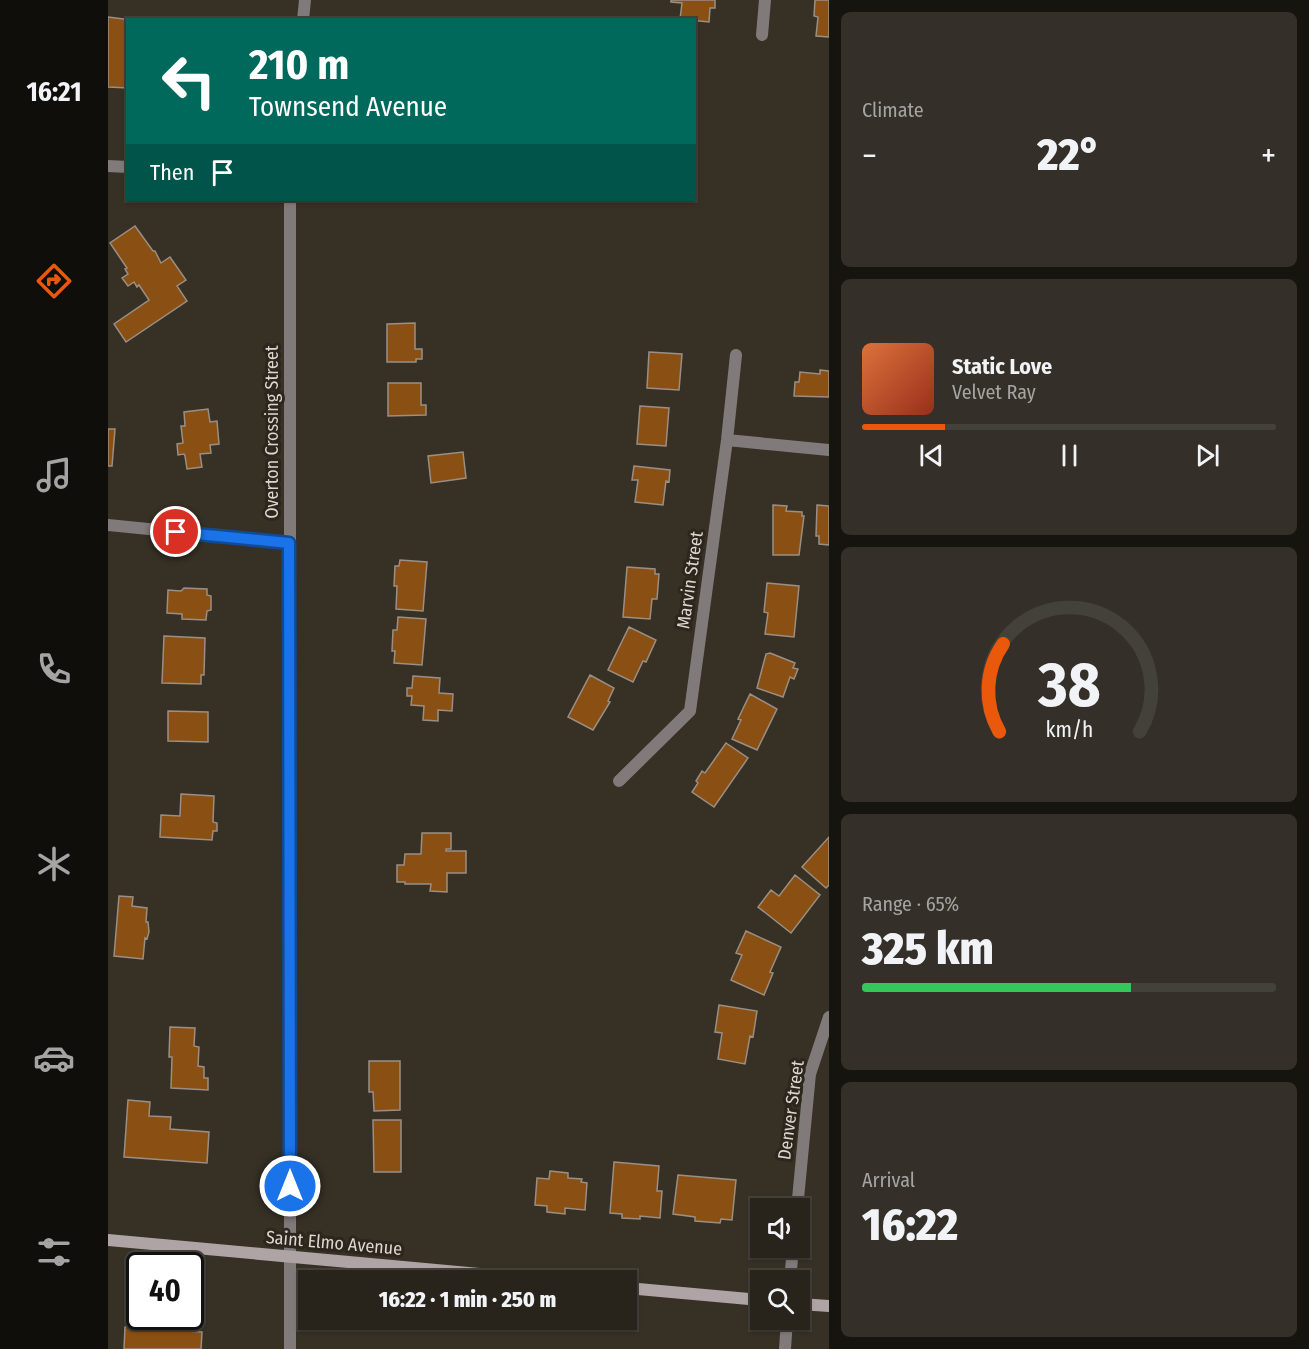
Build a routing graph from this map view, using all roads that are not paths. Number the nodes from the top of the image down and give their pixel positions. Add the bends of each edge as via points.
1 (305, 0) edge
2 (765, 0) edge
3 (303, 18) edge
4 (762, 35) dead end
5 (108, 166) edge
6 (126, 167) edge
7 (290, 201) edge
8 (736, 355) dead end
9 (727, 440) junction
10 (829, 450) edge
11 (108, 525) edge
12 (289, 543) junction
13 (619, 781) dead end
14 (829, 1017) edge
15 (798, 1198) edge
16 (108, 1240) edge
17 (290, 1257) junction
18 (434, 1270) edge
19 (637, 1289) edge
20 (750, 1299) edge
21 (810, 1305) edge
22 (829, 1306) edge
23 (786, 1330) edge
24 (290, 1349) edge
25 (785, 1349) edge

1 - 3 street
2 - 4 street
5 - 6 street
7 - 12 street, Overton Crossing Street
8 - 9 street, Marvin Street
9 - 10 street
9 - 13 street, Marvin Street via 690,711
11 - 12 street
12 - 17 street, Overton Crossing Street
14 - 15 street, Denver Street via 810,1074
16 - 17 main road, Saint Elmo Avenue
17 - 18 main road, Saint Elmo Avenue
17 - 24 street, Overton Crossing Street
19 - 20 main road
21 - 22 main road
23 - 25 street

